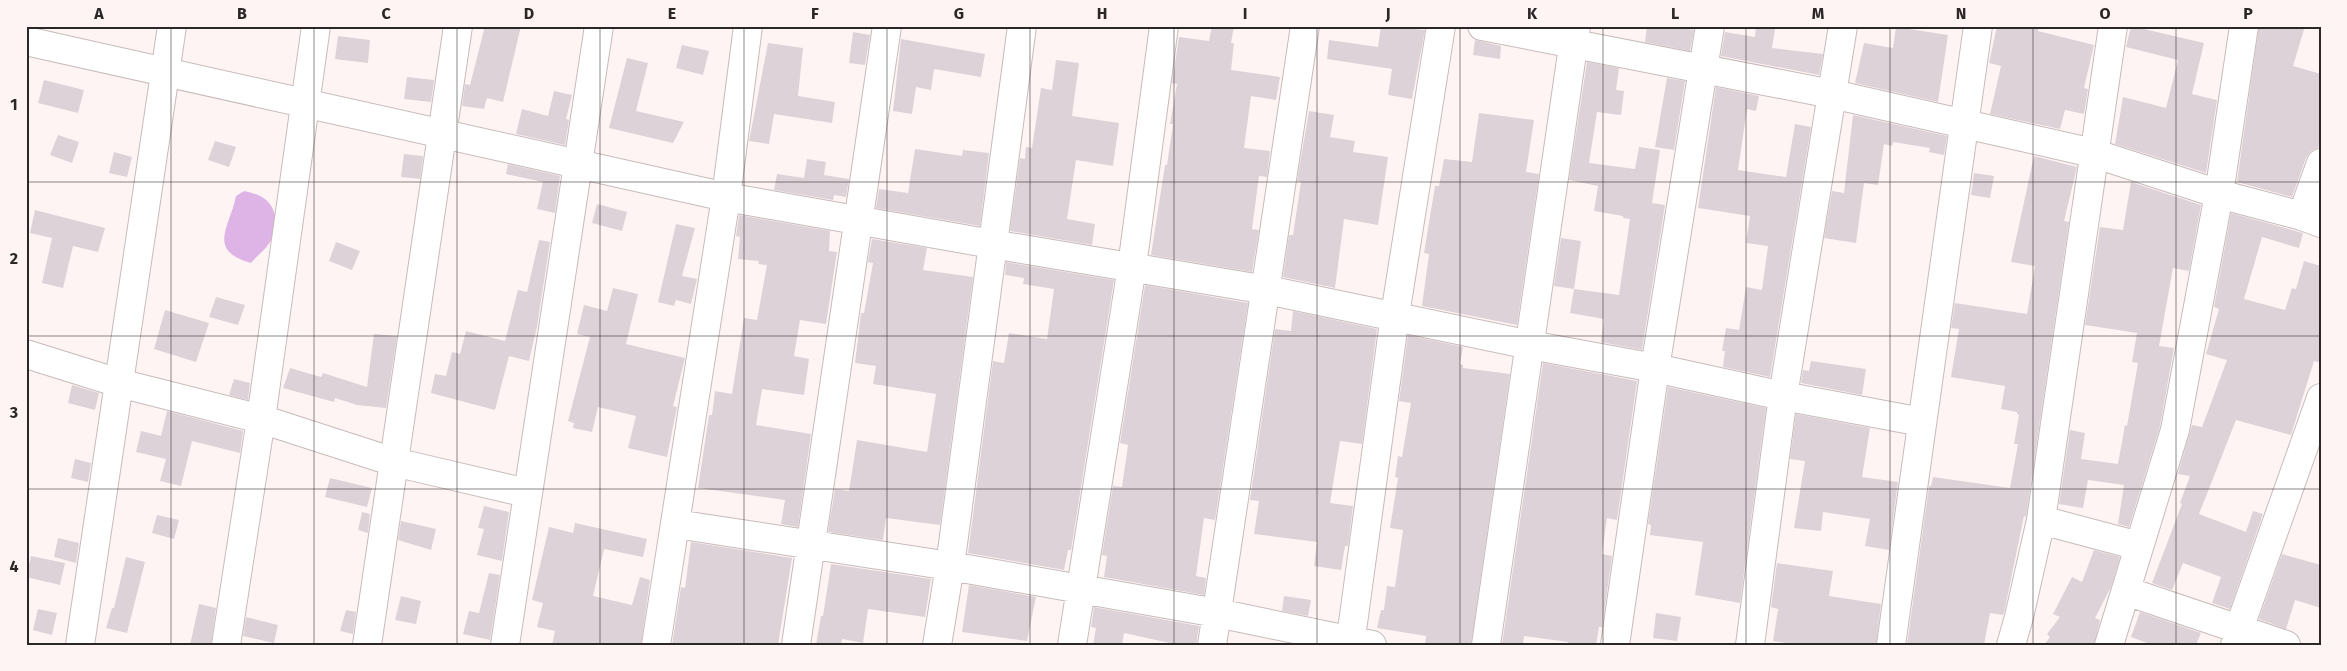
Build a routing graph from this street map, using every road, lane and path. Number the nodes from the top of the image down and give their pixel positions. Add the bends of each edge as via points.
1 (172, 26) edge
2 (316, 26) edge
3 (458, 26) edge
4 (599, 26) edge
5 (748, 26) edge
6 (887, 26) edge
7 (1022, 26) edge
8 (1164, 26) edge
9 (1305, 26) edge
10 (1441, 26) edge
11 (1482, 26) edge
12 (1710, 26) edge
13 (1843, 26) edge
14 (1978, 26) edge
15 (2112, 26) edge
16 (2244, 26) edge
17 (1575, 35) edge
18 (28, 43) edge
19 (1704, 69) junction
20 (165, 72) junction
21 (1832, 94) junction
22 (305, 102) junction
23 (1964, 124) junction
24 (442, 133) junction
25 (2093, 153) junction
26 (578, 163) junction
27 (2321, 163) edge
28 (2219, 194) junction
29 (726, 197) junction
30 (2311, 219) edge
31 (857, 220) junction
32 (992, 244) junction
33 (1132, 266) junction
34 (1267, 290) junction
35 (1395, 315) junction
36 (1530, 345) junction
37 (26, 354) edge
38 (1655, 368) junction
39 (119, 383) junction
40 (1783, 396) junction
41 (2321, 398) edge
42 (261, 419) junction
43 (1922, 422) junction
44 (394, 462) junction
45 (527, 493) junction
46 (2041, 520) junction
47 (676, 524) junction
48 (812, 545) junction
49 (2139, 546) junction
50 (950, 566) junction
51 (1080, 590) junction
52 (2126, 591) junction
53 (1217, 613) junction
54 (2237, 637) edge
55 (1358, 643) edge
56 (80, 645) edge
57 (226, 645) edge
58 (367, 645) edge
59 (505, 645) edge
60 (656, 645) edge
61 (796, 645) edge
62 (937, 645) edge
63 (1072, 645) edge
64 (1212, 645) edge
65 (1486, 645) edge
66 (1615, 645) edge
67 (1750, 645) edge
68 (1891, 645) edge
69 (2011, 645) edge
70 (2109, 645) edge
71 (2286, 645) edge

1 - 20 street
2 - 22 street
3 - 24 street
4 - 26 street
5 - 29 street
6 - 31 street
7 - 32 street
8 - 33 street
9 - 34 street
10 - 35 street
11 - 17 street
12 - 19 street
13 - 21 street
14 - 23 street
15 - 25 street
16 - 28 street
17 - 19 street
17 - 36 street
18 - 20 street
19 - 21 street
19 - 38 street
20 - 22 street
20 - 39 street
21 - 23 street
21 - 40 street
22 - 24 street
22 - 42 street
23 - 25 street
23 - 43 street
24 - 26 street
24 - 44 street
25 - 28 street
25 - 46 street
26 - 29 street
26 - 45 street
27 - 30 street
28 - 30 street
28 - 49 street via 2175,430
29 - 31 street
29 - 47 street
31 - 32 street
31 - 48 street
32 - 33 street
32 - 50 street
33 - 34 street
33 - 51 street
34 - 35 street
34 - 53 street
35 - 36 street
35 - 55 street
36 - 38 street
36 - 65 street
37 - 39 street
38 - 40 street
38 - 66 street
39 - 42 street
39 - 56 street
40 - 43 street
40 - 67 street
41 - 54 street
42 - 44 street
42 - 57 street
43 - 68 street
44 - 45 street
44 - 58 street
45 - 59 street
46 - 49 street
46 - 69 street
47 - 48 street
47 - 60 street
48 - 50 street
48 - 61 street
49 - 52 street
50 - 51 street
50 - 62 street
51 - 53 street
51 - 63 street
52 - 54 street
52 - 70 street
53 - 55 street
53 - 64 street
54 - 71 street

